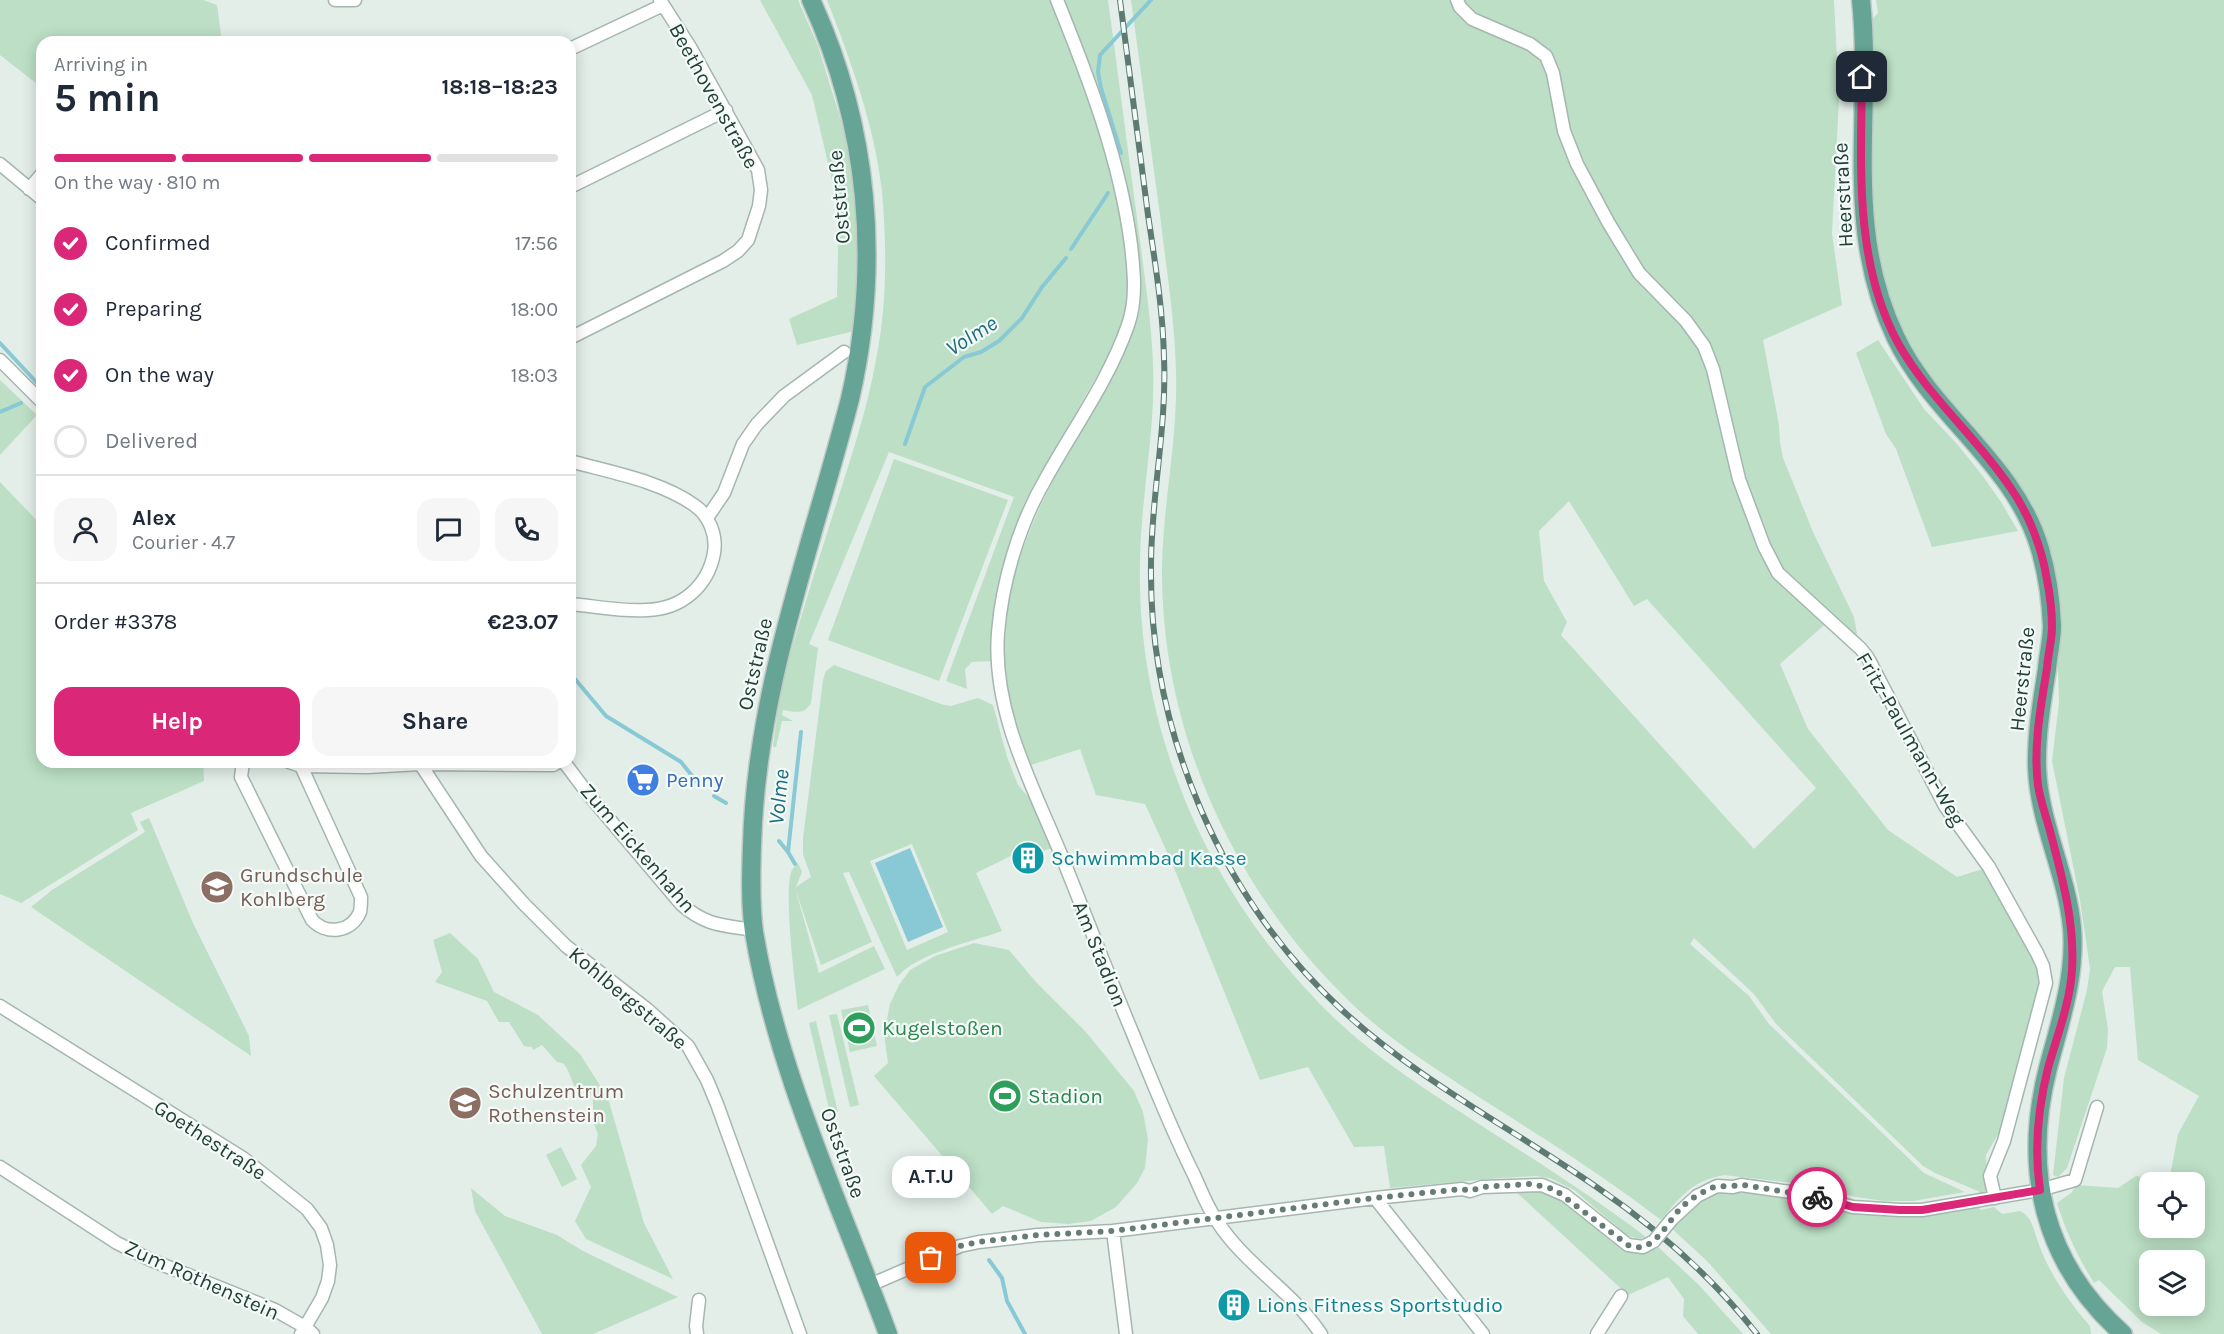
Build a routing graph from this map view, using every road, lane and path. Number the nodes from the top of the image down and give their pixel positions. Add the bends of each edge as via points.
1 (335, 0) edge
2 (355, 0) edge
3 (812, 0) edge
4 (1056, 0) edge
5 (1457, 0) edge
6 (1861, 0) edge
7 (661, 3) edge
8 (576, 46) edge
9 (726, 110) junction
10 (0, 164) edge
11 (36, 181) edge
12 (576, 184) edge
13 (29, 189) junction
14 (36, 194) edge
15 (576, 335) edge
16 (844, 352) dead end
17 (0, 360) edge
18 (36, 393) edge
19 (576, 463) edge
20 (707, 518) junction
21 (576, 604) edge
22 (242, 768) edge
23 (297, 768) edge
24 (422, 768) edge
25 (569, 768) edge
26 (754, 930) junction
27 (0, 1006) edge
28 (2097, 1107) dead end
29 (0, 1167) edge
30 (2040, 1190) junction
31 (1375, 1198) junction
32 (1995, 1198) junction
33 (1215, 1219) junction
34 (1113, 1231) junction
35 (870, 1286) junction
36 (1621, 1296) dead end
37 (699, 1300) dead end
38 (306, 1332) edge
39 (697, 1334) edge
40 (800, 1334) edge
41 (888, 1334) edge
42 (1125, 1334) edge
43 (1321, 1334) edge
44 (1483, 1334) edge
45 (1597, 1334) edge
46 (2121, 1334) edge

1 - 2 street
3 - 26 main road, Oststraße via 841,75 860,157 867,221 865,302 850,399 781,642 763,731 752,813
4 - 33 street, Am Stadion via 1113,154 1135,284 1128,325 1043,482 1007,575 998,657 1002,696 1023,766 1100,957
5 - 32 street, Fritz-Paulmann-Weg via 1472,20 1530,44 1546,56 1567,139 1608,222 1639,273 1686,321 1704,346 1739,479 1778,573 1868,658 1946,806 1989,867 2043,966 2046,983 2004,1141 1990,1176
6 - 30 main road, Heerstraße via 1864,221 1875,285 1911,365 2012,489 2039,545 2047,580 2052,629 2039,724 2038,787 2066,894 2072,929 2072,972 2039,1115 2036,1149
7 - 8 street
7 - 9 street, Beethovenstraße
9 - 12 street
9 - 15 street, Beethovenstraße via 758,170 759,206 748,240 723,261
10 - 13 street
11 - 13 street
13 - 14 street
16 - 20 street via 784,396 757,424 743,444 724,493
17 - 18 street
19 - 20 street via 660,487 696,506
20 - 21 street via 715,548 704,582 693,593 648,610
22 - 23 street via 241,777 312,920 320,928 341,929 353,922 360,911 361,897
24 - 40 street, Kohlbergstraße via 481,856 524,904 566,946 688,1046 717,1104
25 - 26 street, Zum Eickenhahn via 694,916 710,924
26 - 35 main road, Oststraße via 774,1020 799,1098
27 - 38 street, Goethestraße via 243,1158 307,1209 321,1228 330,1264 328,1281
28 - 30 street via 2075,1180
29 - 38 street, Zum Rothenstein via 117,1243 275,1310
30 - 32 street
30 - 46 main road, Heerstraße via 2048,1224 2067,1267 2084,1293
31 - 32 street, bridge via 1542,1185 1565,1195 1628,1245 1643,1247 1654,1241 1692,1199 1717,1186 1743,1185 1798,1193 1876,1210 1922,1210
31 - 33 street
31 - 44 street
33 - 34 street
33 - 43 street, Am Stadion
34 - 35 street via 1038,1235 960,1246
34 - 42 street
35 - 41 main road, Oststraße
36 - 45 street
37 - 39 street

